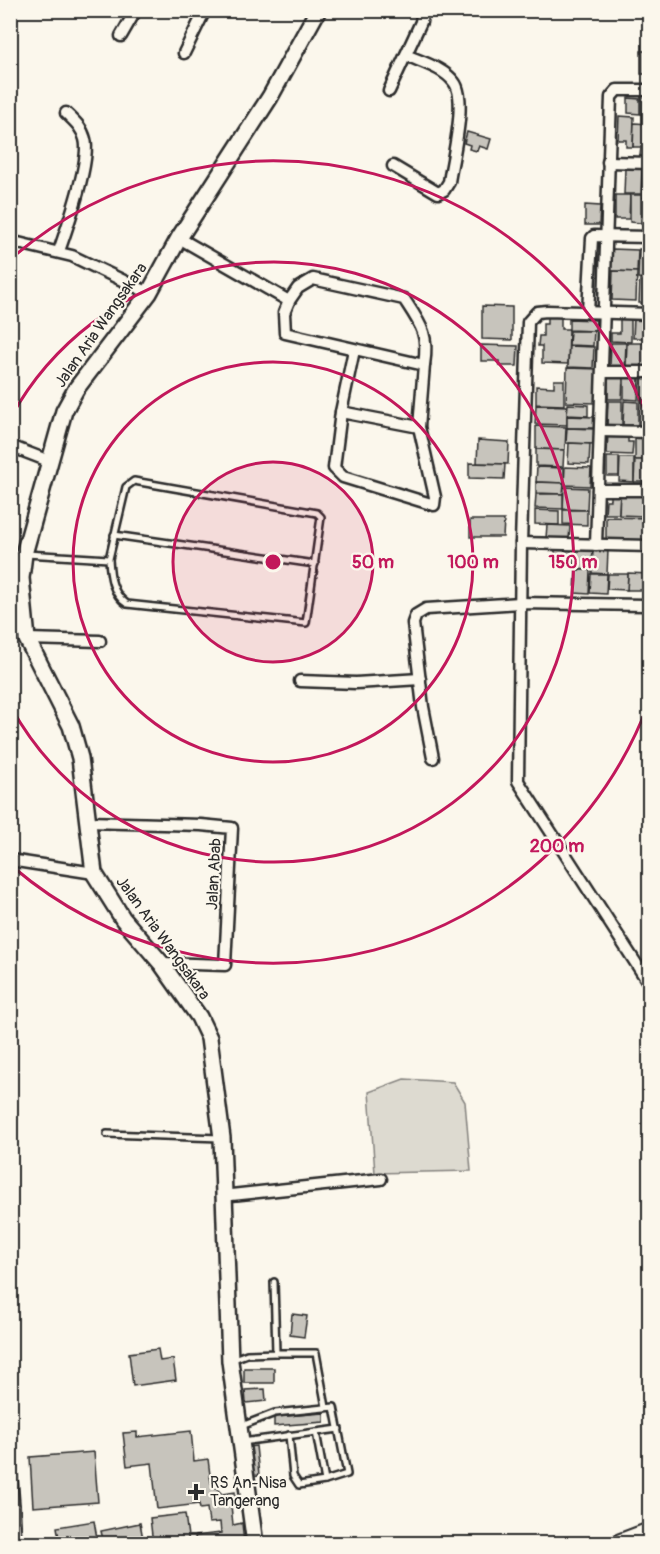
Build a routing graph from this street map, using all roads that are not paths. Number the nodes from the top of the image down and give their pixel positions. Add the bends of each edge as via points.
1 (136, 10) edge
2 (206, 10) edge
3 (318, 10) edge
4 (422, 12) edge
5 (121, 36) dead end
6 (184, 53) dead end
7 (406, 55) junction
8 (650, 90) edge
9 (389, 91) dead end
10 (66, 113) dead end
11 (608, 162) junction
12 (650, 163) edge
13 (393, 166) dead end
14 (607, 236) junction
15 (650, 237) edge
16 (179, 238) junction
17 (10, 241) edge
18 (59, 251) junction
19 (149, 293) junction
20 (290, 301) junction
21 (588, 312) junction
22 (605, 313) junction
23 (650, 314) edge
24 (354, 350) junction
25 (424, 365) junction
26 (603, 372) junction
27 (650, 372) edge
28 (341, 412) junction
29 (419, 427) junction
30 (601, 431) junction
31 (650, 432) edge
32 (10, 446) edge
33 (49, 461) junction
34 (598, 490) junction
35 (650, 490) edge
36 (114, 536) junction
37 (521, 543) junction
38 (596, 545) junction
39 (650, 546) edge
40 (24, 554) junction
41 (109, 559) junction
42 (315, 564) junction
43 (16, 577) edge
44 (520, 603) junction
45 (645, 605) dead end
46 (27, 639) junction
47 (100, 641) dead end
48 (420, 679) junction
49 (300, 681) dead end
50 (433, 758) dead end
51 (87, 822) junction
52 (10, 860) edge
53 (94, 873) junction
54 (161, 963) junction
55 (650, 985) edge
56 (108, 1134) dead end
57 (222, 1138) junction
58 (381, 1179) dead end
59 (222, 1196) junction
60 (274, 1282) dead end
61 (276, 1353) junction
62 (230, 1361) junction
63 (326, 1407) junction
64 (10, 1427) edge
65 (238, 1427) junction
66 (339, 1429) junction
67 (316, 1432) junction
68 (290, 1435) junction
69 (240, 1443) junction
70 (325, 1481) junction
71 (13, 1506) edge
72 (650, 1533) edge
73 (18, 1544) edge
74 (255, 1544) edge
75 (621, 1544) edge

1 - 5 street
2 - 6 street
3 - 16 street, Jalan Aria Wangsakara via 240,145
4 - 7 street
7 - 9 street
7 - 13 street via 456,83 459,113 449,182 444,190 438,193 427,189
8 - 11 street via 621,89 613,93
10 - 18 street via 81,128 86,142 77,200
11 - 12 street
11 - 14 street
14 - 15 street
14 - 21 street via 594,236 591,240
14 - 22 street
16 - 19 street, Jalan Aria Wangsakara
16 - 20 street
17 - 18 street
18 - 19 street
19 - 33 street, Jalan Aria Wangsakara via 76,389 64,411
20 - 24 street via 284,313 285,333
20 - 25 street via 298,288 313,279 404,299 425,330
21 - 22 street
21 - 37 street via 537,312 528,322
22 - 23 street
22 - 26 street
24 - 25 street
24 - 28 street
25 - 29 street
26 - 27 street
26 - 30 street
28 - 29 street
28 - 29 street via 333,459 337,475 434,505
30 - 31 street
30 - 34 street
32 - 33 street
33 - 40 street, Jalan Aria Wangsakara
34 - 35 street
34 - 38 street
36 - 41 lane
36 - 42 lane
36 - 42 lane via 126,487 137,481 317,513 321,517
37 - 38 street
37 - 44 street
38 - 39 street
40 - 41 lane
40 - 43 street, Jalan Aria Wangsakara
41 - 42 lane via 110,579 119,598 127,604 306,623
43 - 46 street, Jalan Aria Wangsakara
44 - 45 street
44 - 48 street via 420,612 413,623
44 - 55 street via 518,781
46 - 47 street
46 - 51 street, Jalan Aria Wangsakara via 71,726 80,758
48 - 49 street
48 - 50 street
51 - 53 street, Jalan Aria Wangsakara
51 - 54 street, Jalan Abab via 232,828 225,965
52 - 53 street
53 - 54 street, Jalan Aria Wangsakara via 123,919
54 - 57 street, Jalan Aria Wangsakara via 209,1038
56 - 57 lane
57 - 59 street, Jalan Aria Wangsakara
58 - 59 street
59 - 62 street, Jalan Aria Wangsakara
60 - 61 lane
61 - 62 lane via 247,1354
61 - 63 lane via 316,1353
62 - 65 street, Jalan Aria Wangsakara
63 - 65 lane via 275,1413
63 - 66 lane via 334,1407
64 - 71 lane
65 - 69 street, Jalan Aria Wangsakara
66 - 67 lane
66 - 70 lane via 348,1472
67 - 68 lane
67 - 70 lane
68 - 69 lane
68 - 70 lane via 295,1482 303,1485
69 - 74 street, Jalan Aria Wangsakara
71 - 73 lane
72 - 75 highway

